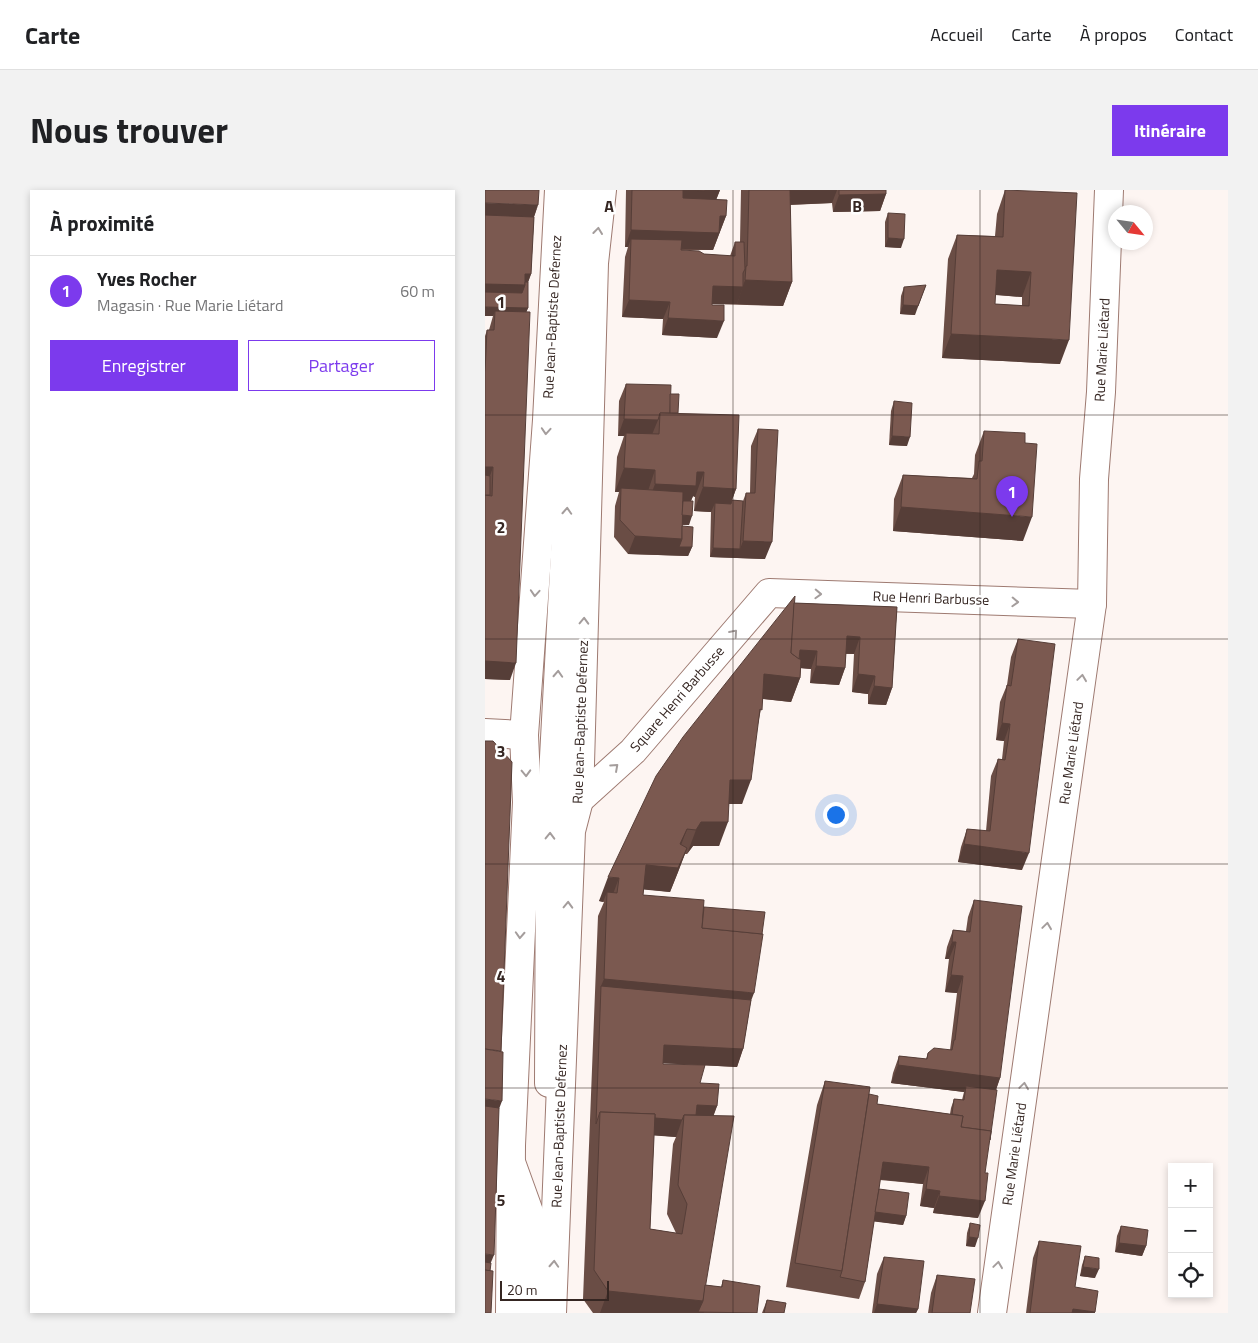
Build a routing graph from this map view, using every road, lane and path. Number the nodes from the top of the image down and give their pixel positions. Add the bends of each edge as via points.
1 (559, 190) edge
2 (581, 190) edge
3 (602, 190) edge
4 (1109, 190) edge
5 (769, 592) joint
6 (1092, 604) junction
7 (485, 733) edge
8 (524, 735) junction
9 (579, 800) junction
10 (559, 1128) junction
11 (511, 1164) junction
12 (510, 1313) edge
13 (533, 1313) edge
14 (552, 1313) edge
15 (992, 1313) edge

1 -> 8 main road, Rue Jean-Baptiste Defernez via 547,420
10 -> 2 main road via 549,1087 550,832 576,347
9 -> 3 main road, Rue Jean-Baptiste Defernez via 594,263
4 - 6 main road, Rue Marie Liétard via 1094,479
5 -> 6 main road, Rue Henri Barbusse
9 -> 5 main road, Square Henri Barbusse via 633,750
15 -> 6 main road, Rue Marie Liétard
7 - 8 main road
8 -> 11 main road, Rue Jean-Baptiste Defernez via 527,802
10 -> 9 main road, Rue Jean-Baptiste Defernez via 571,831
14 -> 10 main road, Rue Jean-Baptiste Defernez
11 - 12 main road, Rue Jean-Baptiste Defernez
11 - 13 main road via 534,1226

